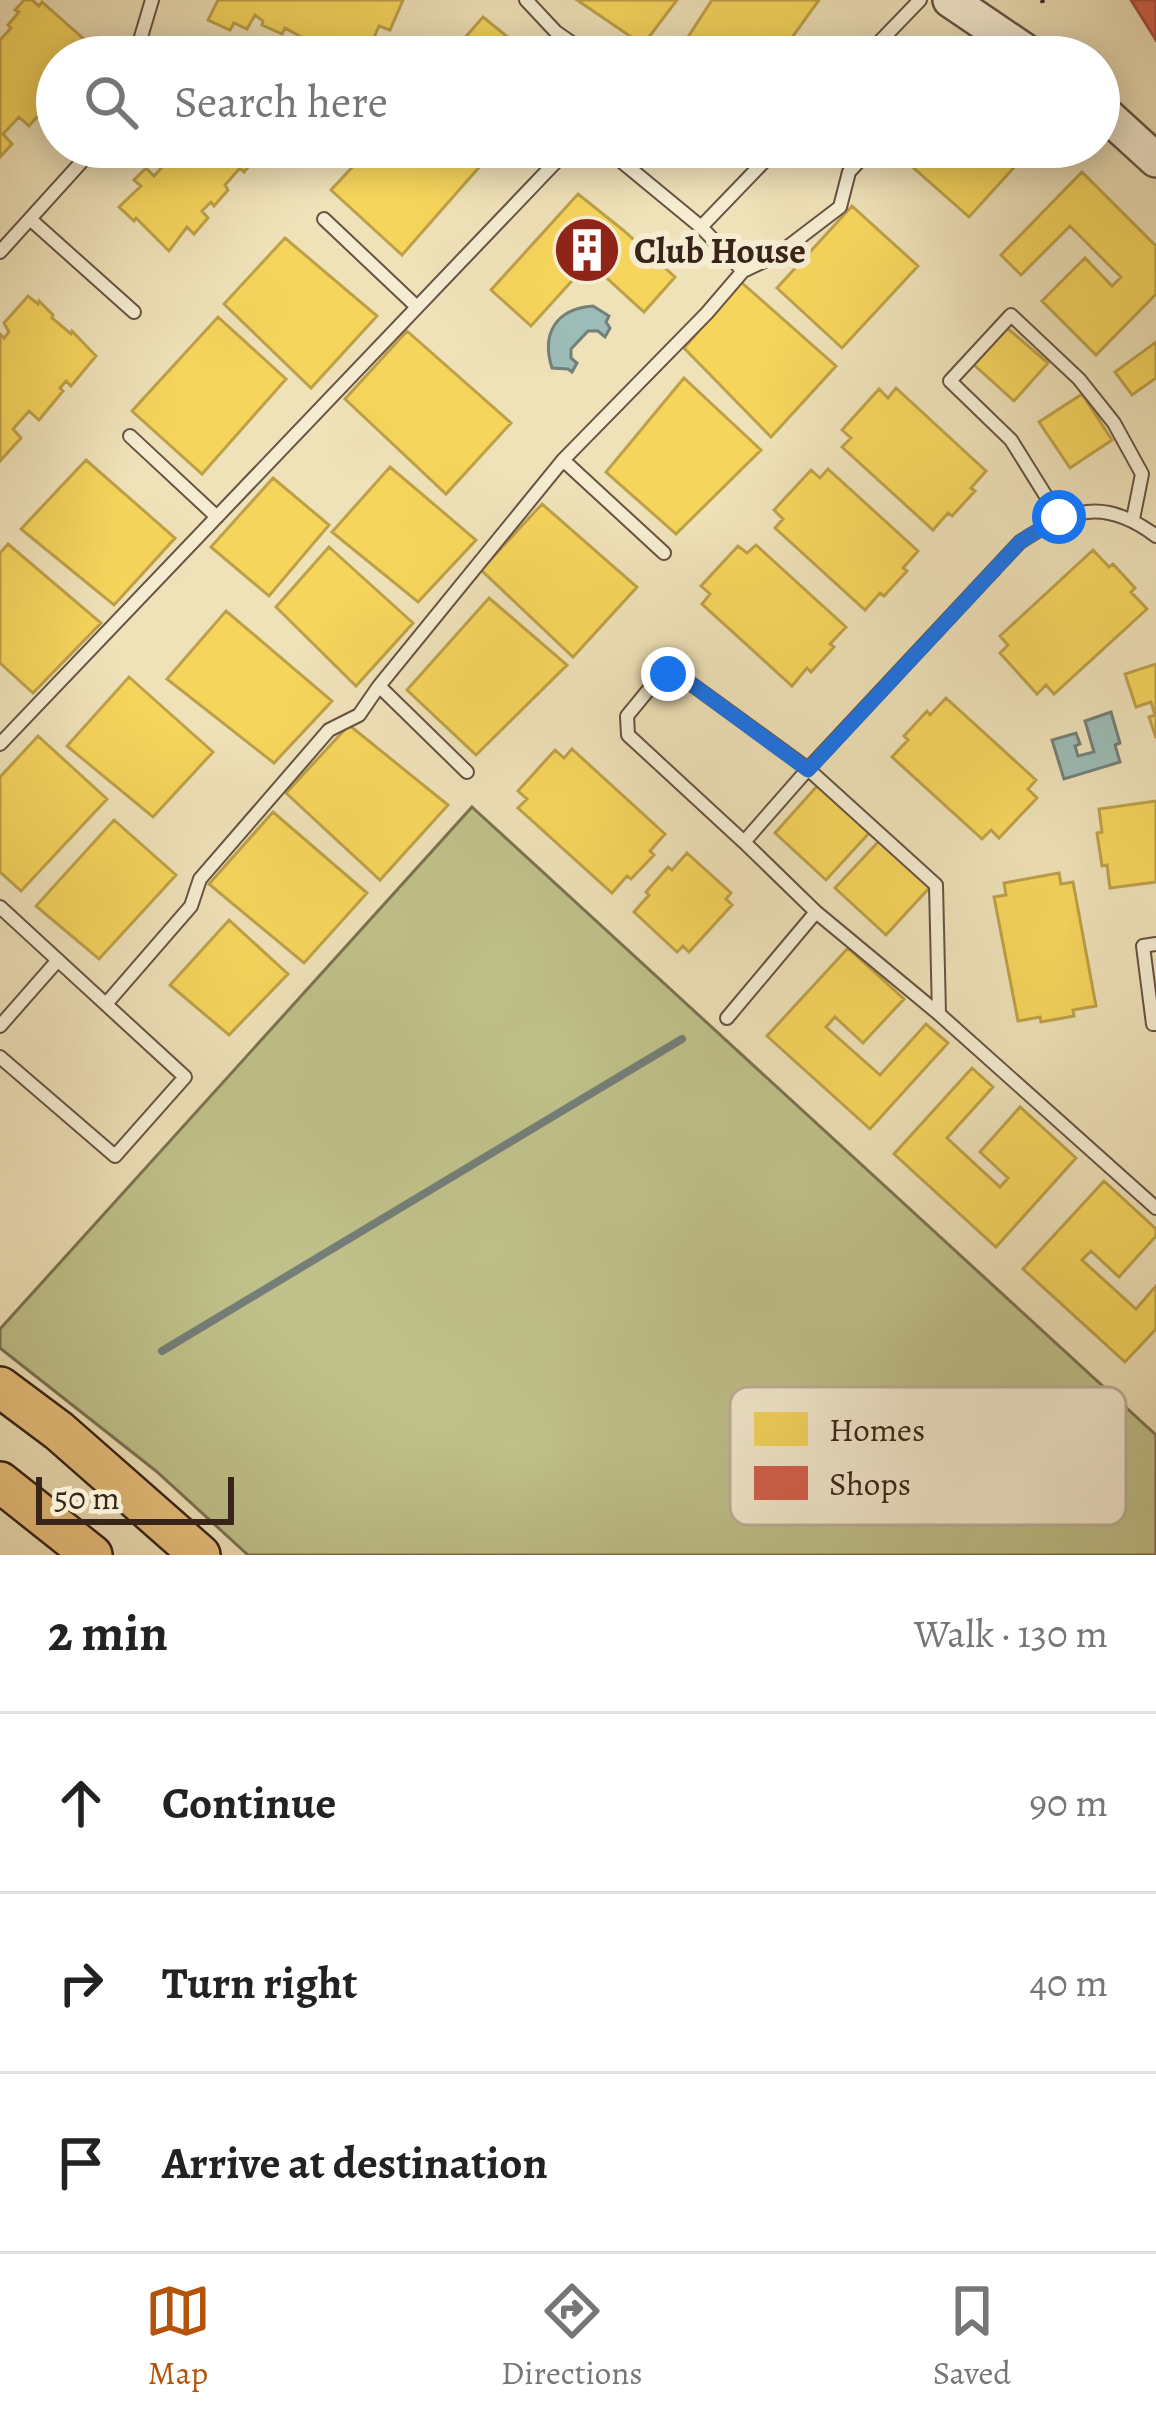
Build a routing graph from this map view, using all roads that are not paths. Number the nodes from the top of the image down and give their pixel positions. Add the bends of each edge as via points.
1 (152, 0) edge
2 (526, 0) edge
3 (920, 0) edge
4 (950, 0) edge
5 (141, 36) edge
6 (562, 36) edge
7 (885, 36) edge
8 (1003, 36) edge
9 (1120, 127) edge
10 (1156, 160) edge
11 (76, 168) edge
12 (550, 168) edge
13 (629, 168) edge
14 (758, 168) edge
15 (853, 168) edge
16 (31, 219) junction
17 (324, 219) dead end
18 (701, 227) junction
19 (0, 252) edge
20 (743, 271) junction
21 (417, 307) junction
22 (134, 312) dead end
23 (130, 436) dead end
24 (563, 460) junction
25 (217, 517) junction
26 (1059, 517) junction
27 (1133, 519) junction
28 (1156, 536) edge
29 (664, 554) dead end
30 (379, 686) junction
31 (0, 744) edge
32 (808, 770) junction
33 (467, 772) dead end
34 (744, 842) junction
35 (0, 907) edge
36 (816, 912) junction
37 (1156, 944) edge
38 (58, 960) junction
39 (106, 1004) junction
40 (939, 1014) junction
41 (727, 1018) dead end
42 (1156, 1024) edge
43 (0, 1026) edge
44 (0, 1057) edge
45 (1156, 1208) edge
46 (0, 1387) edge
47 (4, 1487) edge
48 (92, 1555) edge
49 (200, 1555) edge

1 - 5 lane
2 - 6 lane
3 - 7 lane
4 - 8 street
9 - 10 street
11 - 16 lane
12 - 21 lane
13 - 18 lane
14 - 18 lane
15 - 20 lane via 840,207
16 - 19 lane
16 - 22 lane
17 - 21 lane
18 - 20 lane
20 - 24 lane
21 - 25 lane
23 - 25 lane
24 - 29 lane
24 - 30 lane
25 - 31 lane
26 - 27 lane via 1096,511
26 - 27 lane via 1011,440 950,381 1011,315 1114,423 1142,475
26 - 32 lane via 1020,542
27 - 28 lane
30 - 33 lane
30 - 39 lane via 358,715 329,730 200,879 191,906
32 - 34 lane
32 - 34 lane via 679,675 658,677 627,716 628,735
32 - 40 lane via 936,885
34 - 36 lane
35 - 38 lane
36 - 40 lane
36 - 41 lane
37 - 42 lane via 1143,946
38 - 39 lane
38 - 43 lane
39 - 44 lane via 185,1077 115,1156
40 - 45 lane
46 - 49 main road
47 - 48 main road

